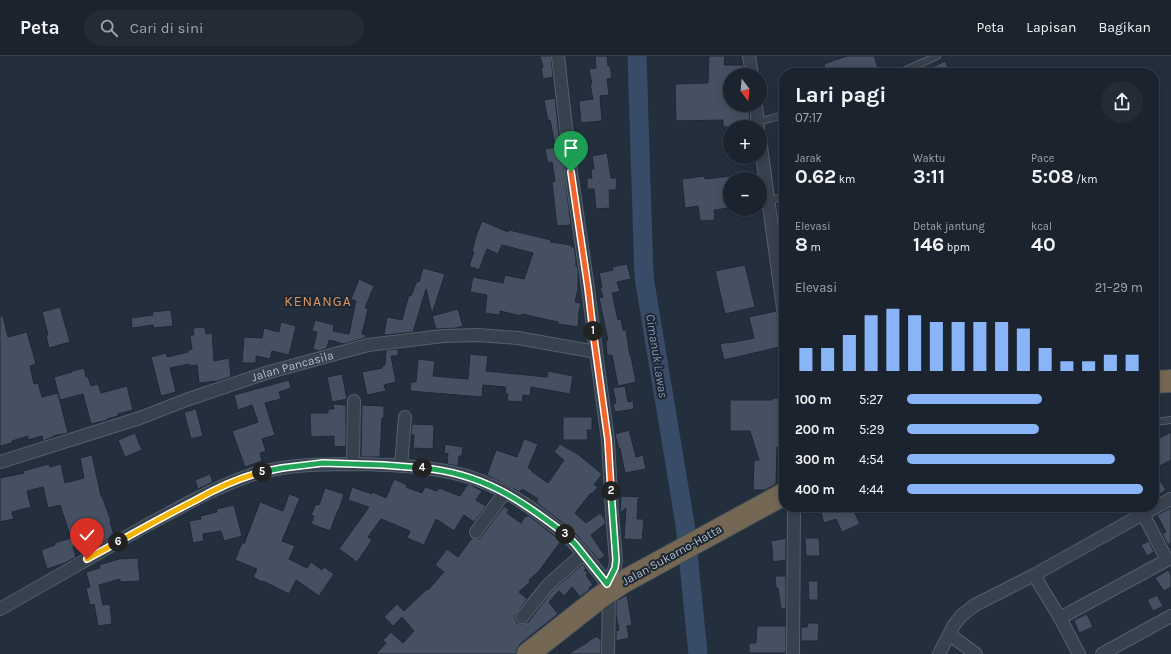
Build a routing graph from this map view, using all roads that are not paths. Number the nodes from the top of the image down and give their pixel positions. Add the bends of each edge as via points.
1 (558, 56) edge
2 (750, 56) edge
3 (938, 56) edge
4 (751, 68) edge
5 (910, 68) edge
6 (779, 117) edge
7 (767, 122) edge
8 (763, 164) edge
9 (779, 198) edge
10 (768, 201) junction
11 (779, 261) edge
12 (596, 352) junction
13 (1171, 381) edge
14 (1159, 382) edge
15 (354, 401) dead end
16 (405, 417) dead end
17 (1171, 420) edge
18 (1159, 422) edge
19 (0, 462) edge
20 (352, 464) junction
21 (401, 466) junction
22 (505, 492) junction
23 (779, 497) edge
24 (1171, 499) edge
25 (1159, 505) edge
26 (794, 512) edge
27 (1147, 512) edge
28 (1143, 514) junction
29 (476, 532) dead end
30 (583, 554) junction
31 (1170, 562) edge
32 (1034, 575) junction
33 (610, 589) junction
34 (0, 609) edge
35 (1171, 616) edge
36 (522, 617) dead end
37 (1060, 618) junction
38 (950, 635) junction
39 (528, 654) edge
40 (608, 654) edge
41 (793, 654) edge
42 (939, 654) edge
43 (976, 654) edge
44 (1079, 654) edge
45 (1102, 654) edge

1 - 12 street
2 - 4 street
3 - 5 lane
6 - 7 lane
8 - 10 street
9 - 10 lane
10 - 11 street
12 - 19 street, Jalan Pancasila via 518,338 478,335 443,336 368,345 266,373 140,418
12 - 33 street via 608,440 616,554
13 - 14 highway
15 - 20 street
16 - 21 street
17 - 18 lane
20 - 21 street
20 - 34 street via 323,463 282,468 255,474 229,484 161,518
21 - 22 street via 427,468 472,478
22 - 29 street
22 - 30 street via 565,534
23 - 33 highway, Jalan Sukarno-Hatta
24 - 25 street
26 - 41 street
27 - 28 street
28 - 31 street
28 - 32 street
30 - 33 street
30 - 36 street via 549,584
31 - 37 street
32 - 37 street
32 - 38 street via 975,605 961,616
33 - 39 highway, Jalan Sukarno-Hatta
33 - 40 street
35 - 45 street
37 - 44 street
38 - 42 street
38 - 43 street

